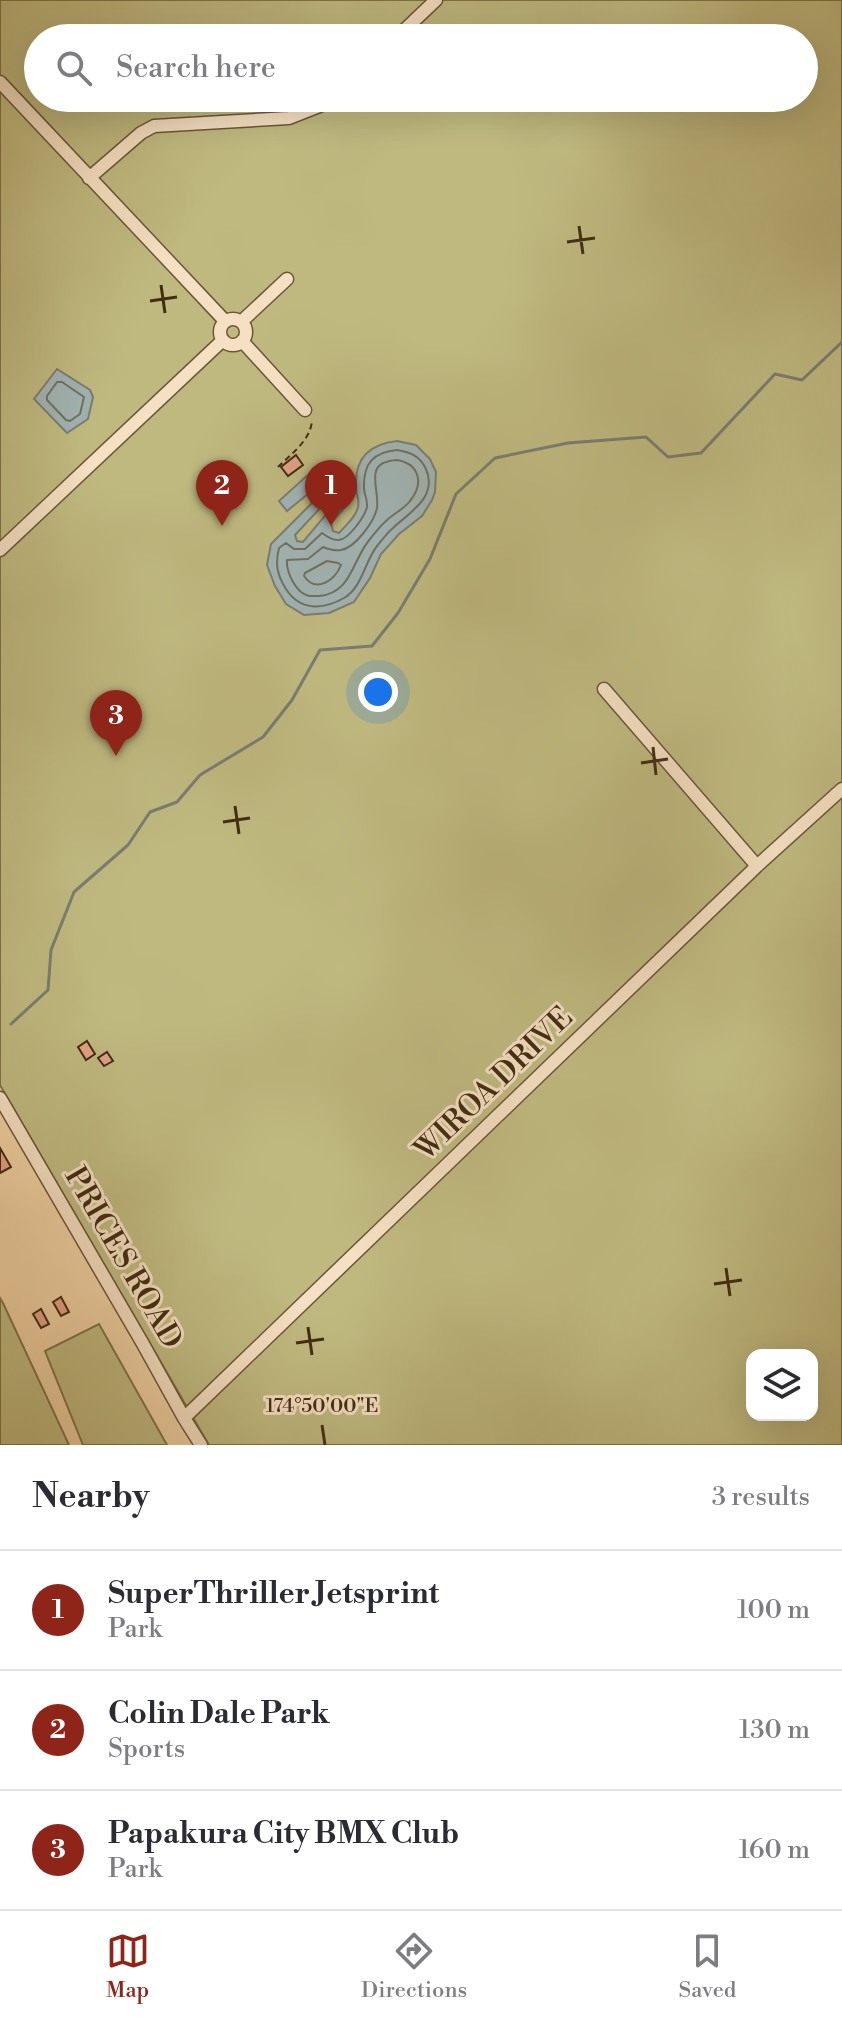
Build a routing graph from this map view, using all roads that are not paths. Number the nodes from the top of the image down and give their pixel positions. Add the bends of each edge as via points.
1 (436, 0) edge
2 (411, 24) edge
3 (0, 82) edge
4 (24, 108) edge
5 (28, 112) edge
6 (304, 112) edge
7 (89, 178) junction
8 (287, 279) dead end
9 (225, 321) junction
10 (241, 322) junction
11 (223, 340) junction
12 (242, 341) junction
13 (305, 410) road end
14 (0, 550) edge
15 (604, 689) dead end
16 (842, 789) edge
17 (757, 866) junction
18 (0, 1098) edge
19 (184, 1418) junction
20 (201, 1445) edge

1 - 2 street
3 - 4 street
5 - 7 street
6 - 7 street via 289,118 154,126
7 - 9 street
8 - 10 street
9 - 10 street
9 - 11 street
10 - 12 street via 246,333
11 - 12 street via 235,345
11 - 14 street
12 - 13 street
15 - 17 street
16 - 17 street, WIROA DRIVE
17 - 19 street, WIROA DRIVE
18 - 19 street, PRICES ROAD
19 - 20 street, PRICES ROAD

